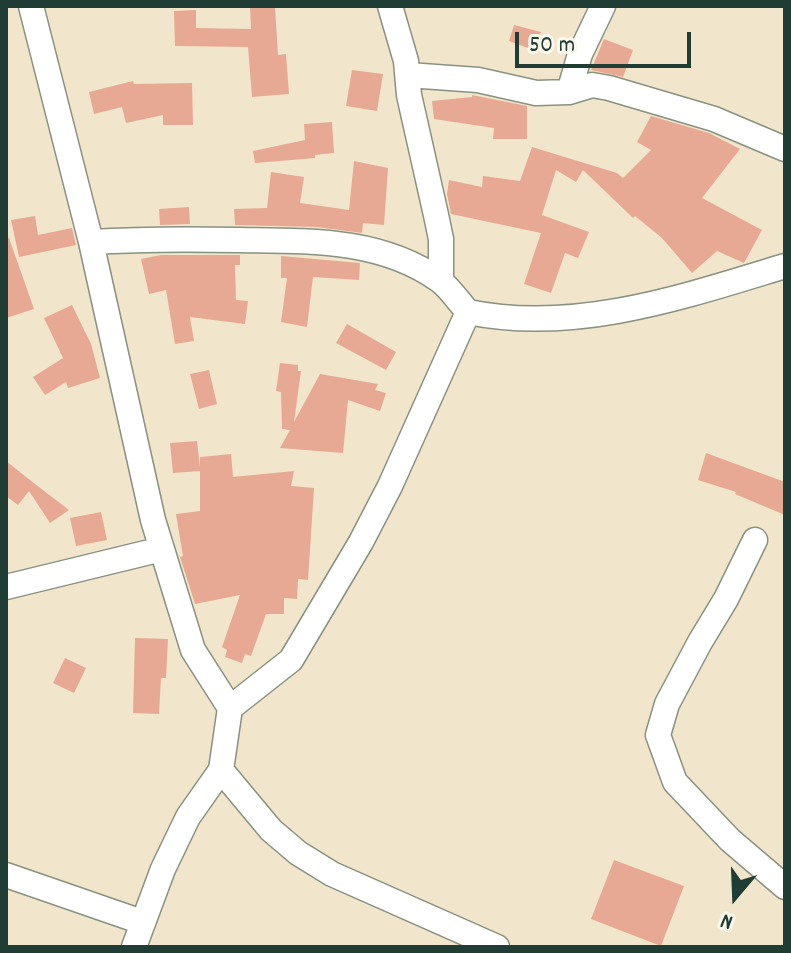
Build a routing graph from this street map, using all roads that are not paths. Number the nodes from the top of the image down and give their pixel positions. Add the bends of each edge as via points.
1 (31, 6) edge
2 (390, 6) edge
3 (603, 6) edge
4 (408, 75) junction
5 (569, 92) junction
6 (785, 149) edge
7 (91, 242) junction
8 (785, 266) edge
9 (441, 281) junction
10 (468, 312) junction
11 (755, 540) dead end
12 (162, 549) junction
13 (6, 587) edge
14 (230, 708) junction
15 (221, 770) junction
16 (6, 875) edge
17 (785, 887) edge
18 (142, 922) junction
19 (134, 947) edge
20 (497, 947) edge

1 - 7 street
2 - 4 street
3 - 5 street
4 - 5 street via 478,80 536,93
4 - 9 street via 441,239
5 - 6 street via 592,85 609,88 714,119
7 - 9 street via 166,238 340,243 402,260
7 - 12 street
8 - 10 street via 642,307 541,319
9 - 10 street
10 - 14 street via 390,486 291,660
11 - 17 street via 667,704 658,735 675,782
12 - 13 street
12 - 14 street via 193,650
14 - 15 street
15 - 18 street via 188,817
15 - 20 street via 271,830 298,853 332,874
16 - 18 street
18 - 19 street

